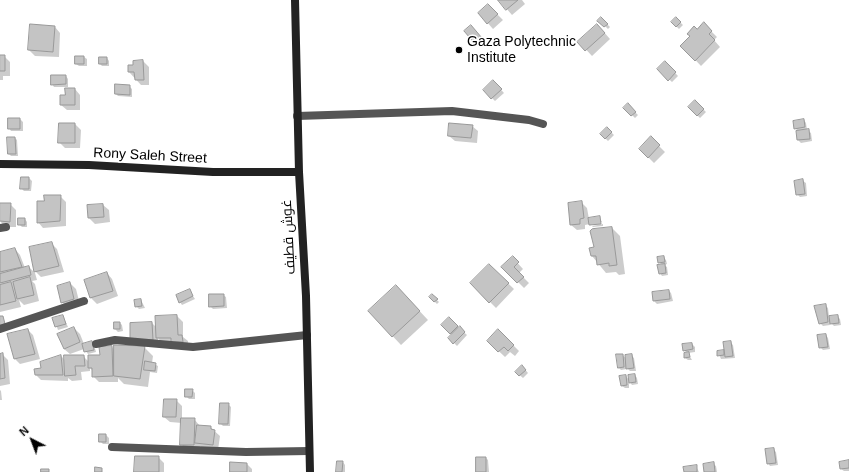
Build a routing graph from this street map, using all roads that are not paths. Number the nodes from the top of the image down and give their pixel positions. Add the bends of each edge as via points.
1 (295, 0) edge
2 (297, 116) junction
3 (543, 124) dead end
4 (0, 164) edge
5 (299, 172) junction
6 (84, 300) dead end
7 (0, 329) edge
8 (307, 335) junction
9 (96, 344) dead end
10 (112, 446) dead end
11 (309, 452) junction
12 (310, 472) edge

1 - 2 main road, غوش قطيف
2 - 3 street via 452,111
2 - 5 main road, غوش قطيف
4 - 5 main road, Rony Saleh Street via 97,165 213,172
5 - 8 main road, غوش قطيف
6 - 7 street
8 - 9 street via 225,345 193,346 115,340
8 - 11 main road, غوش قطيف
10 - 11 street
11 - 12 main road, غوش قطيف

